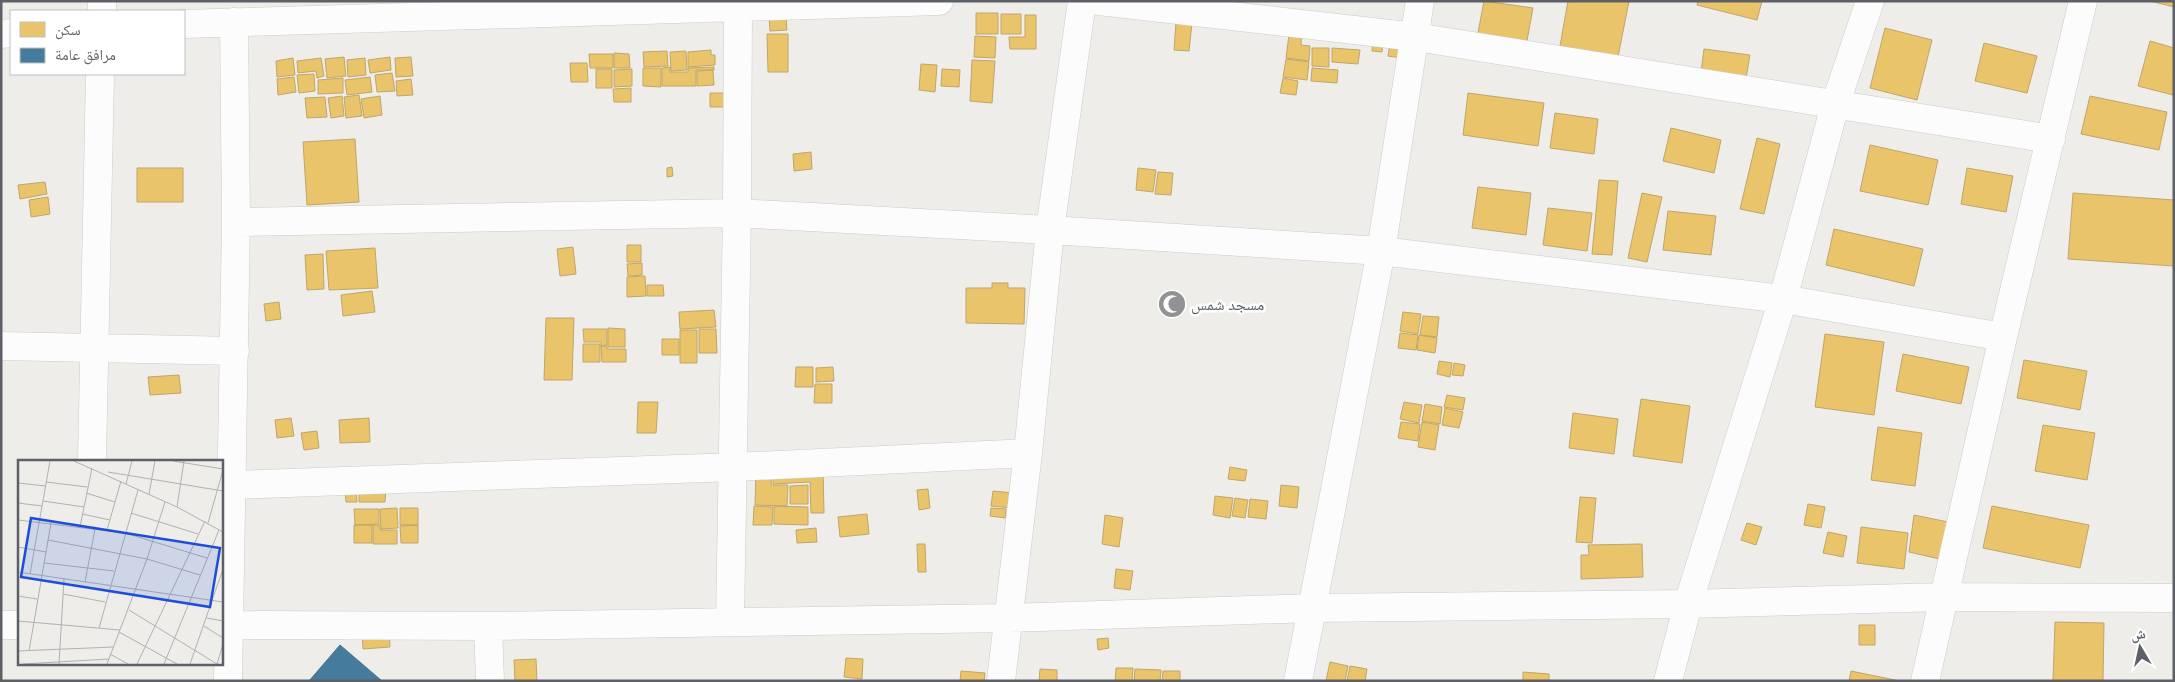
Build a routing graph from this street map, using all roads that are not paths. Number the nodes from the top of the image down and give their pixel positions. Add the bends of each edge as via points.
1 (939, 1) edge
2 (1082, 1) edge
3 (1099, 1) edge
4 (1420, 1) edge
5 (1870, 1) edge
6 (2083, 1) edge
7 (878, 2) edge
8 (569, 7) edge
9 (738, 8) junction
10 (234, 22) junction
11 (185, 24) edge
12 (1416, 37) junction
13 (100, 75) edge
14 (1835, 105) junction
15 (2051, 138) junction
16 (737, 213) junction
17 (236, 222) junction
18 (1050, 230) junction
19 (1381, 251) junction
20 (1783, 299) junction
21 (2004, 337) junction
22 (1, 346) edge
23 (94, 348) junction
24 (235, 351) junction
25 (1028, 453) junction
26 (92, 460) edge
27 (734, 468) junction
28 (232, 485) junction
29 (1944, 597) junction
30 (2174, 598) edge
31 (1688, 604) junction
32 (1313, 608) junction
33 (1008, 618) junction
34 (730, 622) junction
35 (1, 625) edge
36 (18, 625) edge
37 (226, 625) edge
38 (488, 626) junction
39 (228, 681) edge
40 (490, 681) edge
41 (1001, 681) edge
42 (1298, 681) edge
43 (1668, 681) edge
44 (1926, 681) edge

1 - 7 street
2 - 18 street
3 - 12 street
4 - 12 street
5 - 14 street
6 - 15 street
7 - 9 street
8 - 9 street
8 - 10 street
9 - 16 street
10 - 11 street
10 - 17 street
12 - 14 street
12 - 19 street
13 - 23 street
14 - 15 street
14 - 20 street
15 - 21 street
16 - 17 street
16 - 18 street
16 - 27 street
17 - 24 street
18 - 19 street
18 - 25 street
19 - 20 street
19 - 32 street
20 - 21 street
20 - 31 street
21 - 29 street
22 - 23 street
23 - 24 street
23 - 26 street
24 - 28 street
25 - 27 street
25 - 33 street
27 - 28 street
27 - 34 street
28 - 37 street
29 - 30 street
29 - 31 street
29 - 44 street
31 - 32 street
31 - 43 street
32 - 33 street
32 - 42 street
33 - 34 street
33 - 41 street
34 - 38 street
35 - 36 street
37 - 38 street
37 - 39 street
38 - 40 street

